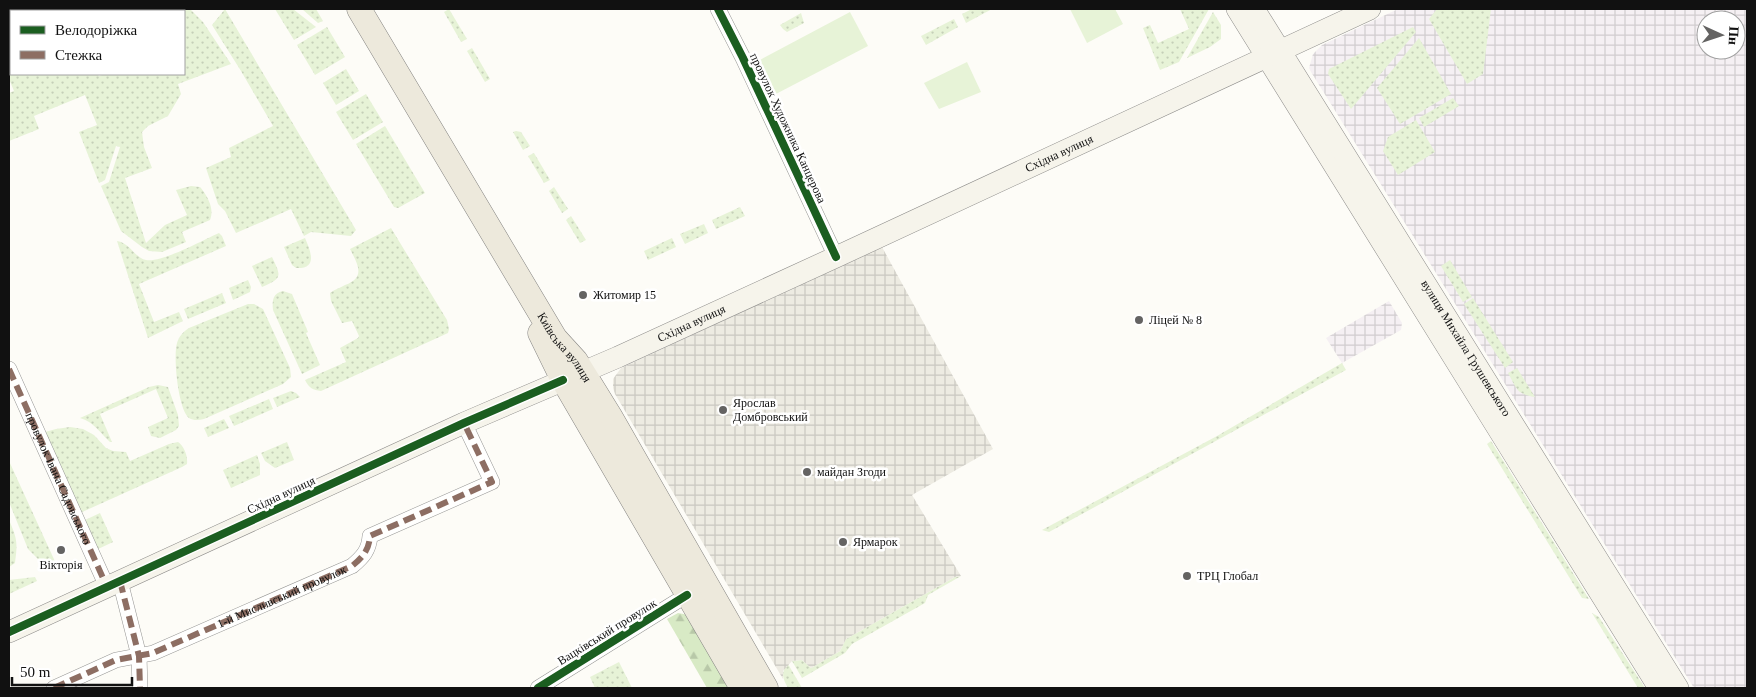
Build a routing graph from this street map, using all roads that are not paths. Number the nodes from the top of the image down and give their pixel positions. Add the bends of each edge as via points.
1 (346, 9) edge
2 (359, 9) edge
3 (718, 9) edge
4 (1237, 9) edge
5 (1254, 9) edge
6 (1345, 9) edge
7 (1370, 9) edge
8 (1270, 49) junction
9 (833, 252) junction
10 (9, 369) edge
11 (570, 371) junction
12 (464, 423) junction
13 (110, 582) junction
14 (687, 595) junction
15 (9, 621) edge
16 (9, 632) edge
17 (139, 656) junction
18 (54, 688) edge
19 (140, 688) edge
20 (538, 688) edge
21 (742, 688) edge
22 (766, 688) edge
23 (1659, 688) edge
24 (1678, 688) edge

1 - 11 main road, Київська вулиця via 540,332
2 - 11 main road, Київська вулиця via 556,338
3 - 9 street, провулок Художника Канцерова
4 - 8 main road, вулиця Михайла Грушевського
5 - 8 main road, вулиця Михайла Грушевського
6 - 8 main road, Східна вулиця
7 - 8 main road, Східна вулиця
8 - 9 main road, Східна вулиця
8 - 23 main road, вулиця Михайла Грушевського
8 - 24 main road, вулиця Михайла Грушевського
9 - 11 main road, Східна вулиця
10 - 13 street, провулок Івана Садовського
11 - 12 main road, Східна вулиця
11 - 13 main road, Східна вулиця
11 - 14 main road, Київська вулиця
11 - 22 main road, Київська вулиця
12 - 13 main road, Східна вулиця
12 - 17 street, 1-й Мисливський провулок via 492,482 370,536 370,546 365,555 352,566
13 - 15 main road, Східна вулиця
13 - 16 main road, Східна вулиця
13 - 17 street, провулок Івана Садовського
14 - 20 street, Вацківський провулок
14 - 21 main road, Київська вулиця
17 - 18 street, 1-й Мисливський провулок via 116,660
17 - 19 street, провулок Івана Садовського

